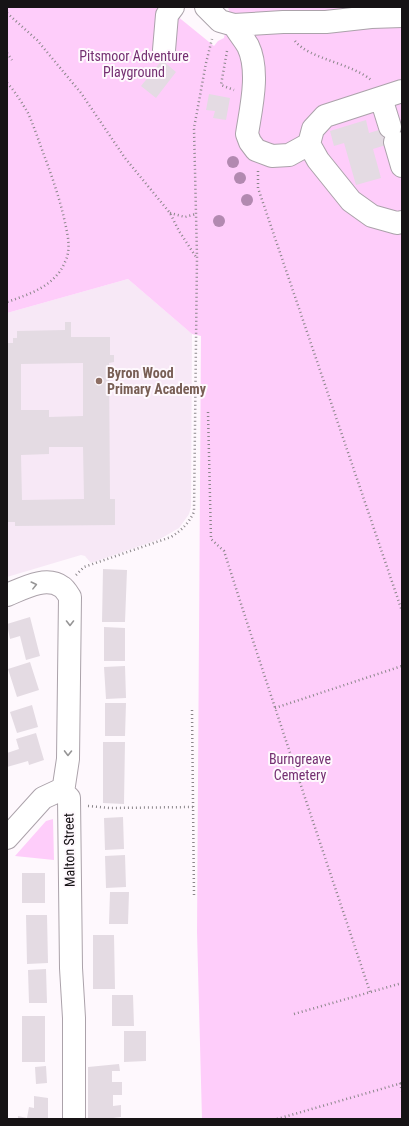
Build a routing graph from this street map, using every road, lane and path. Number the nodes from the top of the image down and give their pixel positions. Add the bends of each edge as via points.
1 (173, 7) edge
2 (7, 13) edge
3 (402, 16) edge
4 (223, 19) edge
5 (283, 22) junction
6 (164, 50) dead end
7 (7, 53) edge
8 (12, 60) dead end
9 (7, 83) edge
10 (402, 91) edge
11 (252, 96) junction
12 (381, 98) junction
13 (309, 144) junction
14 (256, 150) junction
15 (402, 166) edge
16 (170, 213) junction
17 (196, 214) junction
18 (402, 222) edge
19 (196, 257) junction
20 (7, 302) edge
21 (208, 412) dead end
22 (195, 428) junction
23 (191, 429) dead end
24 (62, 587) junction
25 (7, 595) edge
26 (402, 611) edge
27 (402, 666) edge
28 (274, 708) junction
29 (192, 710) dead end
30 (66, 798) junction
31 (194, 807) junction
32 (7, 838) edge
33 (194, 895) dead end
34 (402, 983) edge
35 (370, 992) junction
36 (294, 1014) dead end
37 (401, 1083) edge
38 (402, 1091) edge
39 (74, 1119) edge
40 (277, 1119) edge

1 - 6 street via 167,14
2 - 16 path via 37,40 80,92 125,158
3 - 5 street via 326,22
4 - 5 street
4 - 11 street via 248,47 254,78
4 - 11 path via 221,85
4 - 17 path via 211,42 194,128
5 - 12 path via 298,45 371,79
7 - 8 path
9 - 20 path via 29,114 62,211 69,250 62,269 48,283 28,295
10 - 12 street
11 - 14 street via 247,134
12 - 13 street via 325,116 313,128
12 - 15 street
13 - 14 street via 289,155 272,156
13 - 18 street via 318,160 350,201 372,216
14 - 26 path via 258,188
16 - 17 path via 185,217
16 - 19 path
17 - 19 path
19 - 22 path
21 - 28 path via 210,539 224,551
22 - 23 path
22 - 24 path via 194,512 182,530 171,537 84,567
25 -> 24 street via 34,584 52,582
24 -> 30 street, Malton Street via 70,597
27 - 28 path
28 - 35 path
29 - 31 path
30 - 31 path via 110,808
30 - 32 street via 58,791 43,798
30 - 39 street, Malton Street via 74,1018
31 - 33 path
34 - 35 path
35 - 36 path
37 - 38 path
37 - 40 path

